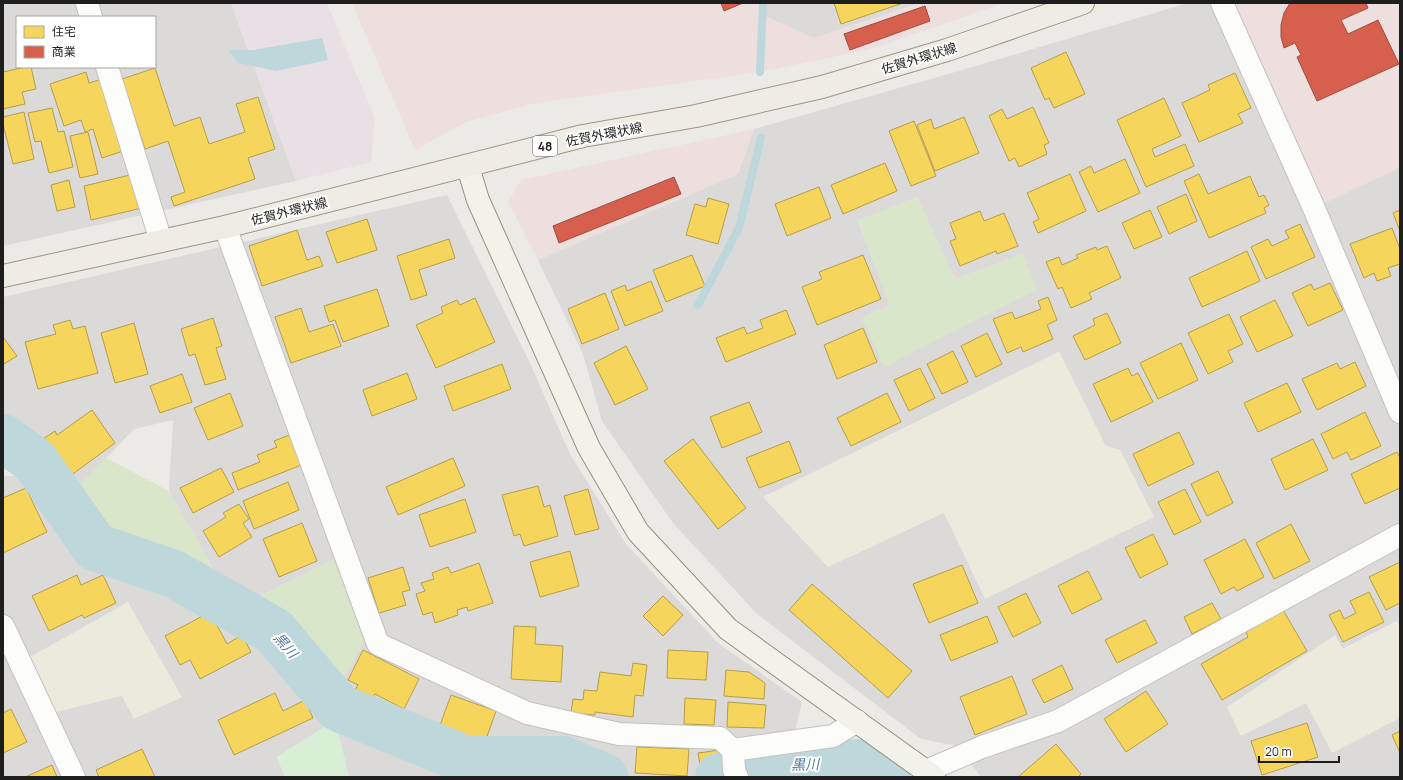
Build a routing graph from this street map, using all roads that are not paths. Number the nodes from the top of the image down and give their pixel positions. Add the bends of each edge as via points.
1 (87, 3) edge
2 (1083, 3) edge
3 (1222, 3) edge
4 (92, 16) edge
5 (107, 68) edge
6 (468, 167) junction
7 (225, 226) junction
8 (161, 241) junction
9 (3, 276) edge
10 (1400, 412) edge
11 (1400, 535) edge
12 (3, 626) edge
13 (857, 721) junction
14 (733, 750) junction
15 (930, 774) edge
16 (74, 777) edge
17 (737, 777) edge

1 - 4 street
2 - 6 main road, 佐賀外環状線 / 48 via 947,50 822,87 696,116 583,136
3 - 10 street via 1313,206
5 - 8 street
6 - 7 main road, 佐賀外環状線 / 48
6 - 13 street via 478,200 589,448 638,532 728,629
7 - 8 main road, 佐賀外環状線 / 48
7 - 14 street via 378,644 527,713 619,734 720,738
8 - 9 main road, 佐賀外環状線 / 48
11 - 15 street via 1058,721 982,747
12 - 16 street
13 - 14 street via 833,736
13 - 15 street
14 - 17 street

